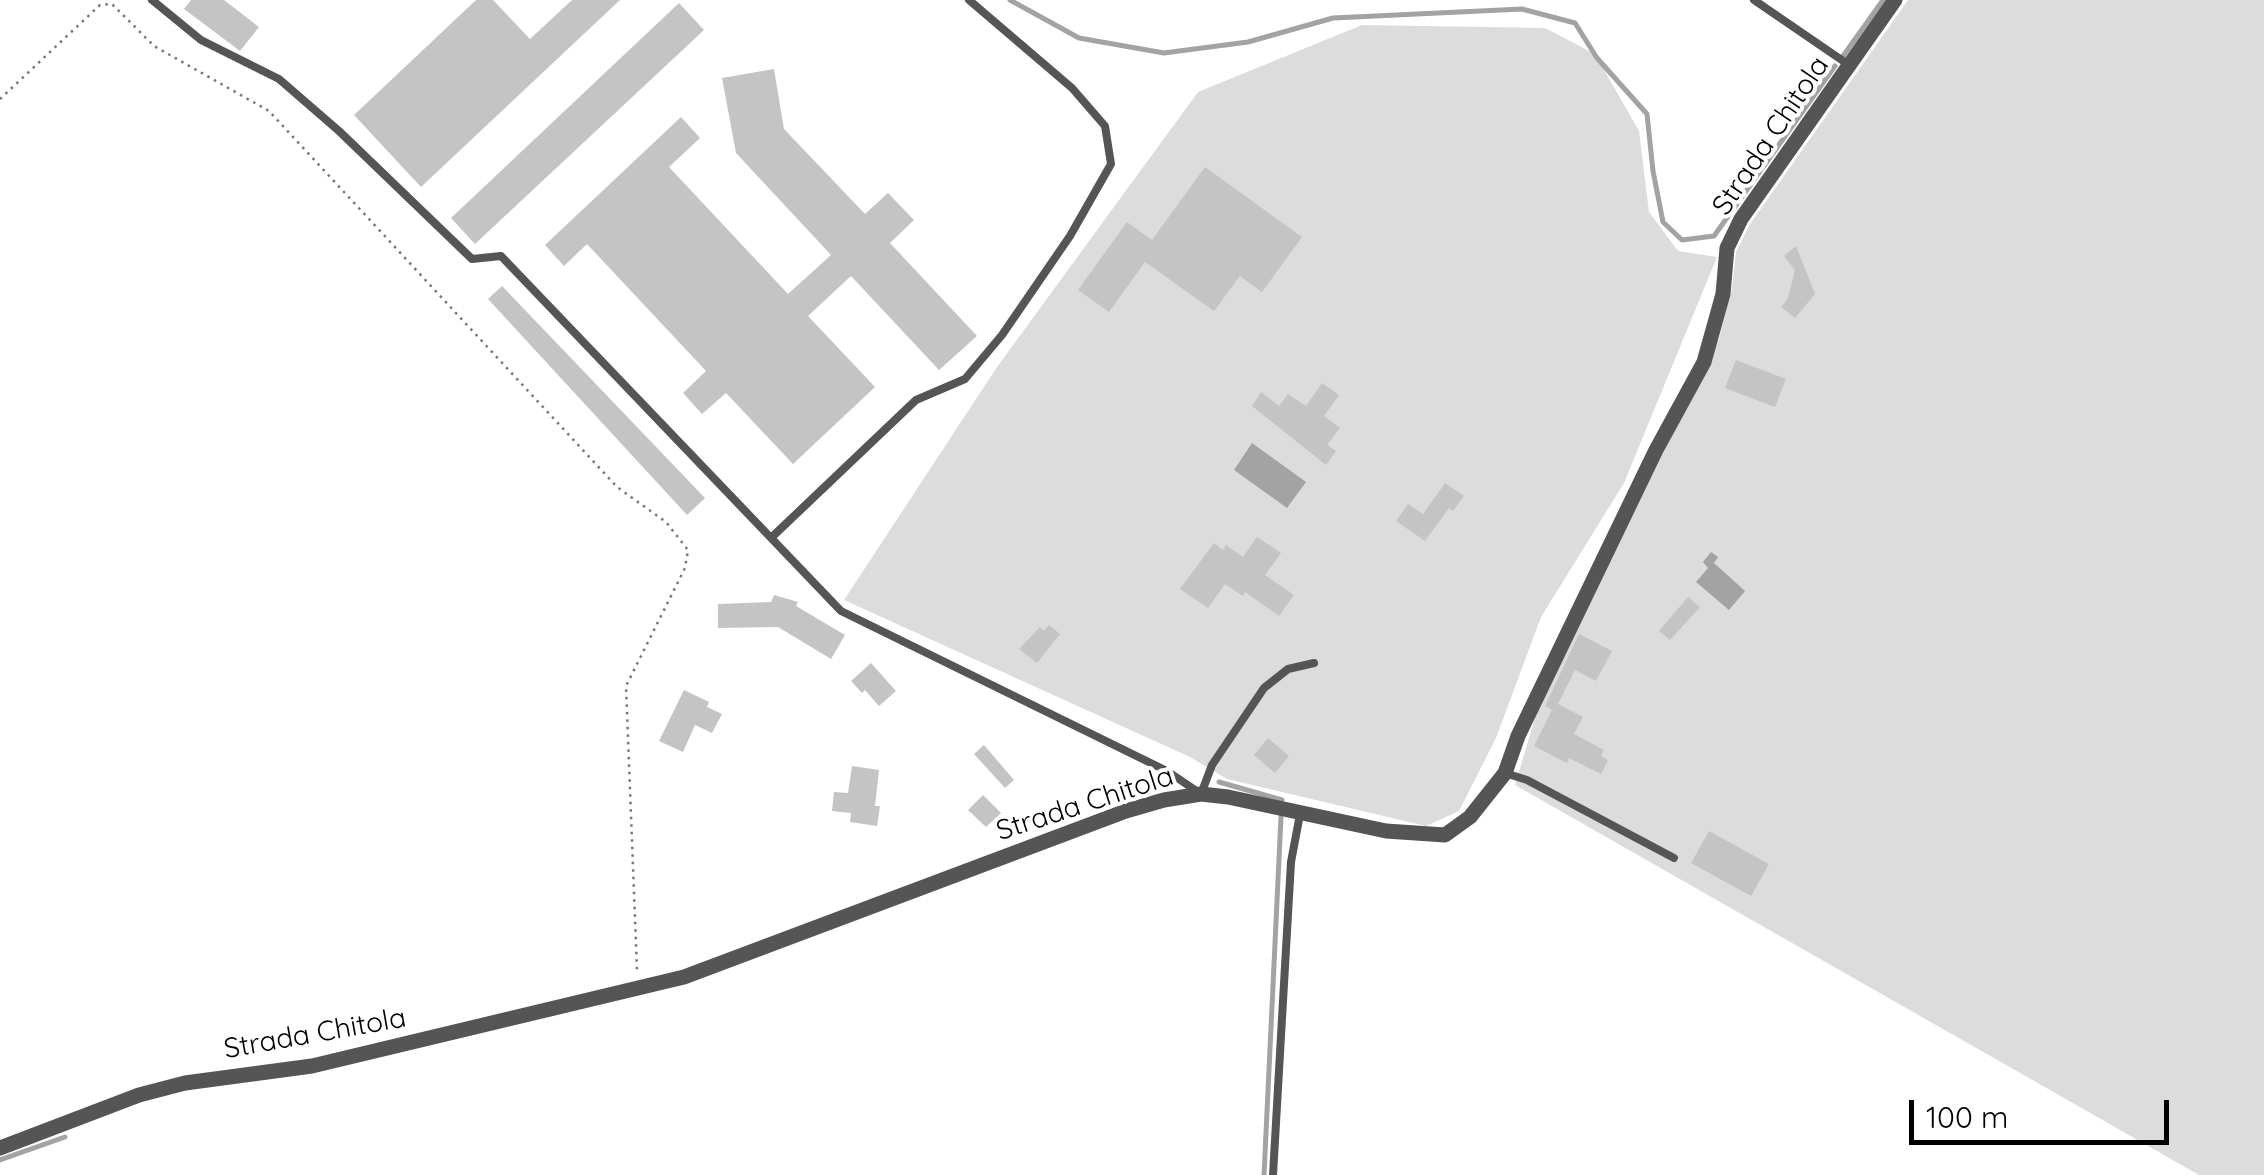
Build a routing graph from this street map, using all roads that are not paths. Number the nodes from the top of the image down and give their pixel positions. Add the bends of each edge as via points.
1 (152, 0) edge
2 (969, 0) edge
3 (1754, 0) edge
4 (1896, 0) edge
5 (1850, 66) junction
6 (772, 538) junction
7 (1314, 663) dead end
8 (1505, 773) junction
9 (1201, 794) junction
10 (1300, 814) junction
11 (1674, 858) dead end
12 (0, 1148) edge
13 (1274, 1175) edge

1 - 6 lane via 201,40 279,79 472,259 501,256
2 - 6 lane via 1072,88 1105,126 1111,164 1070,236 965,378 916,400
3 - 5 lane
4 - 5 street, Strada Chitola
5 - 8 street, Strada Chitola via 1741,219 1727,248 1723,294 1704,362
6 - 9 lane via 840,611 1168,771
7 - 9 lane via 1288,668 1264,688
8 - 10 street, Strada Chitola via 1470,817 1445,835
8 - 11 lane
9 - 10 street, Strada Chitola
9 - 12 street, Strada Chitola via 1126,811 633,991 312,1066 185,1083
10 - 13 lane via 1291,862

